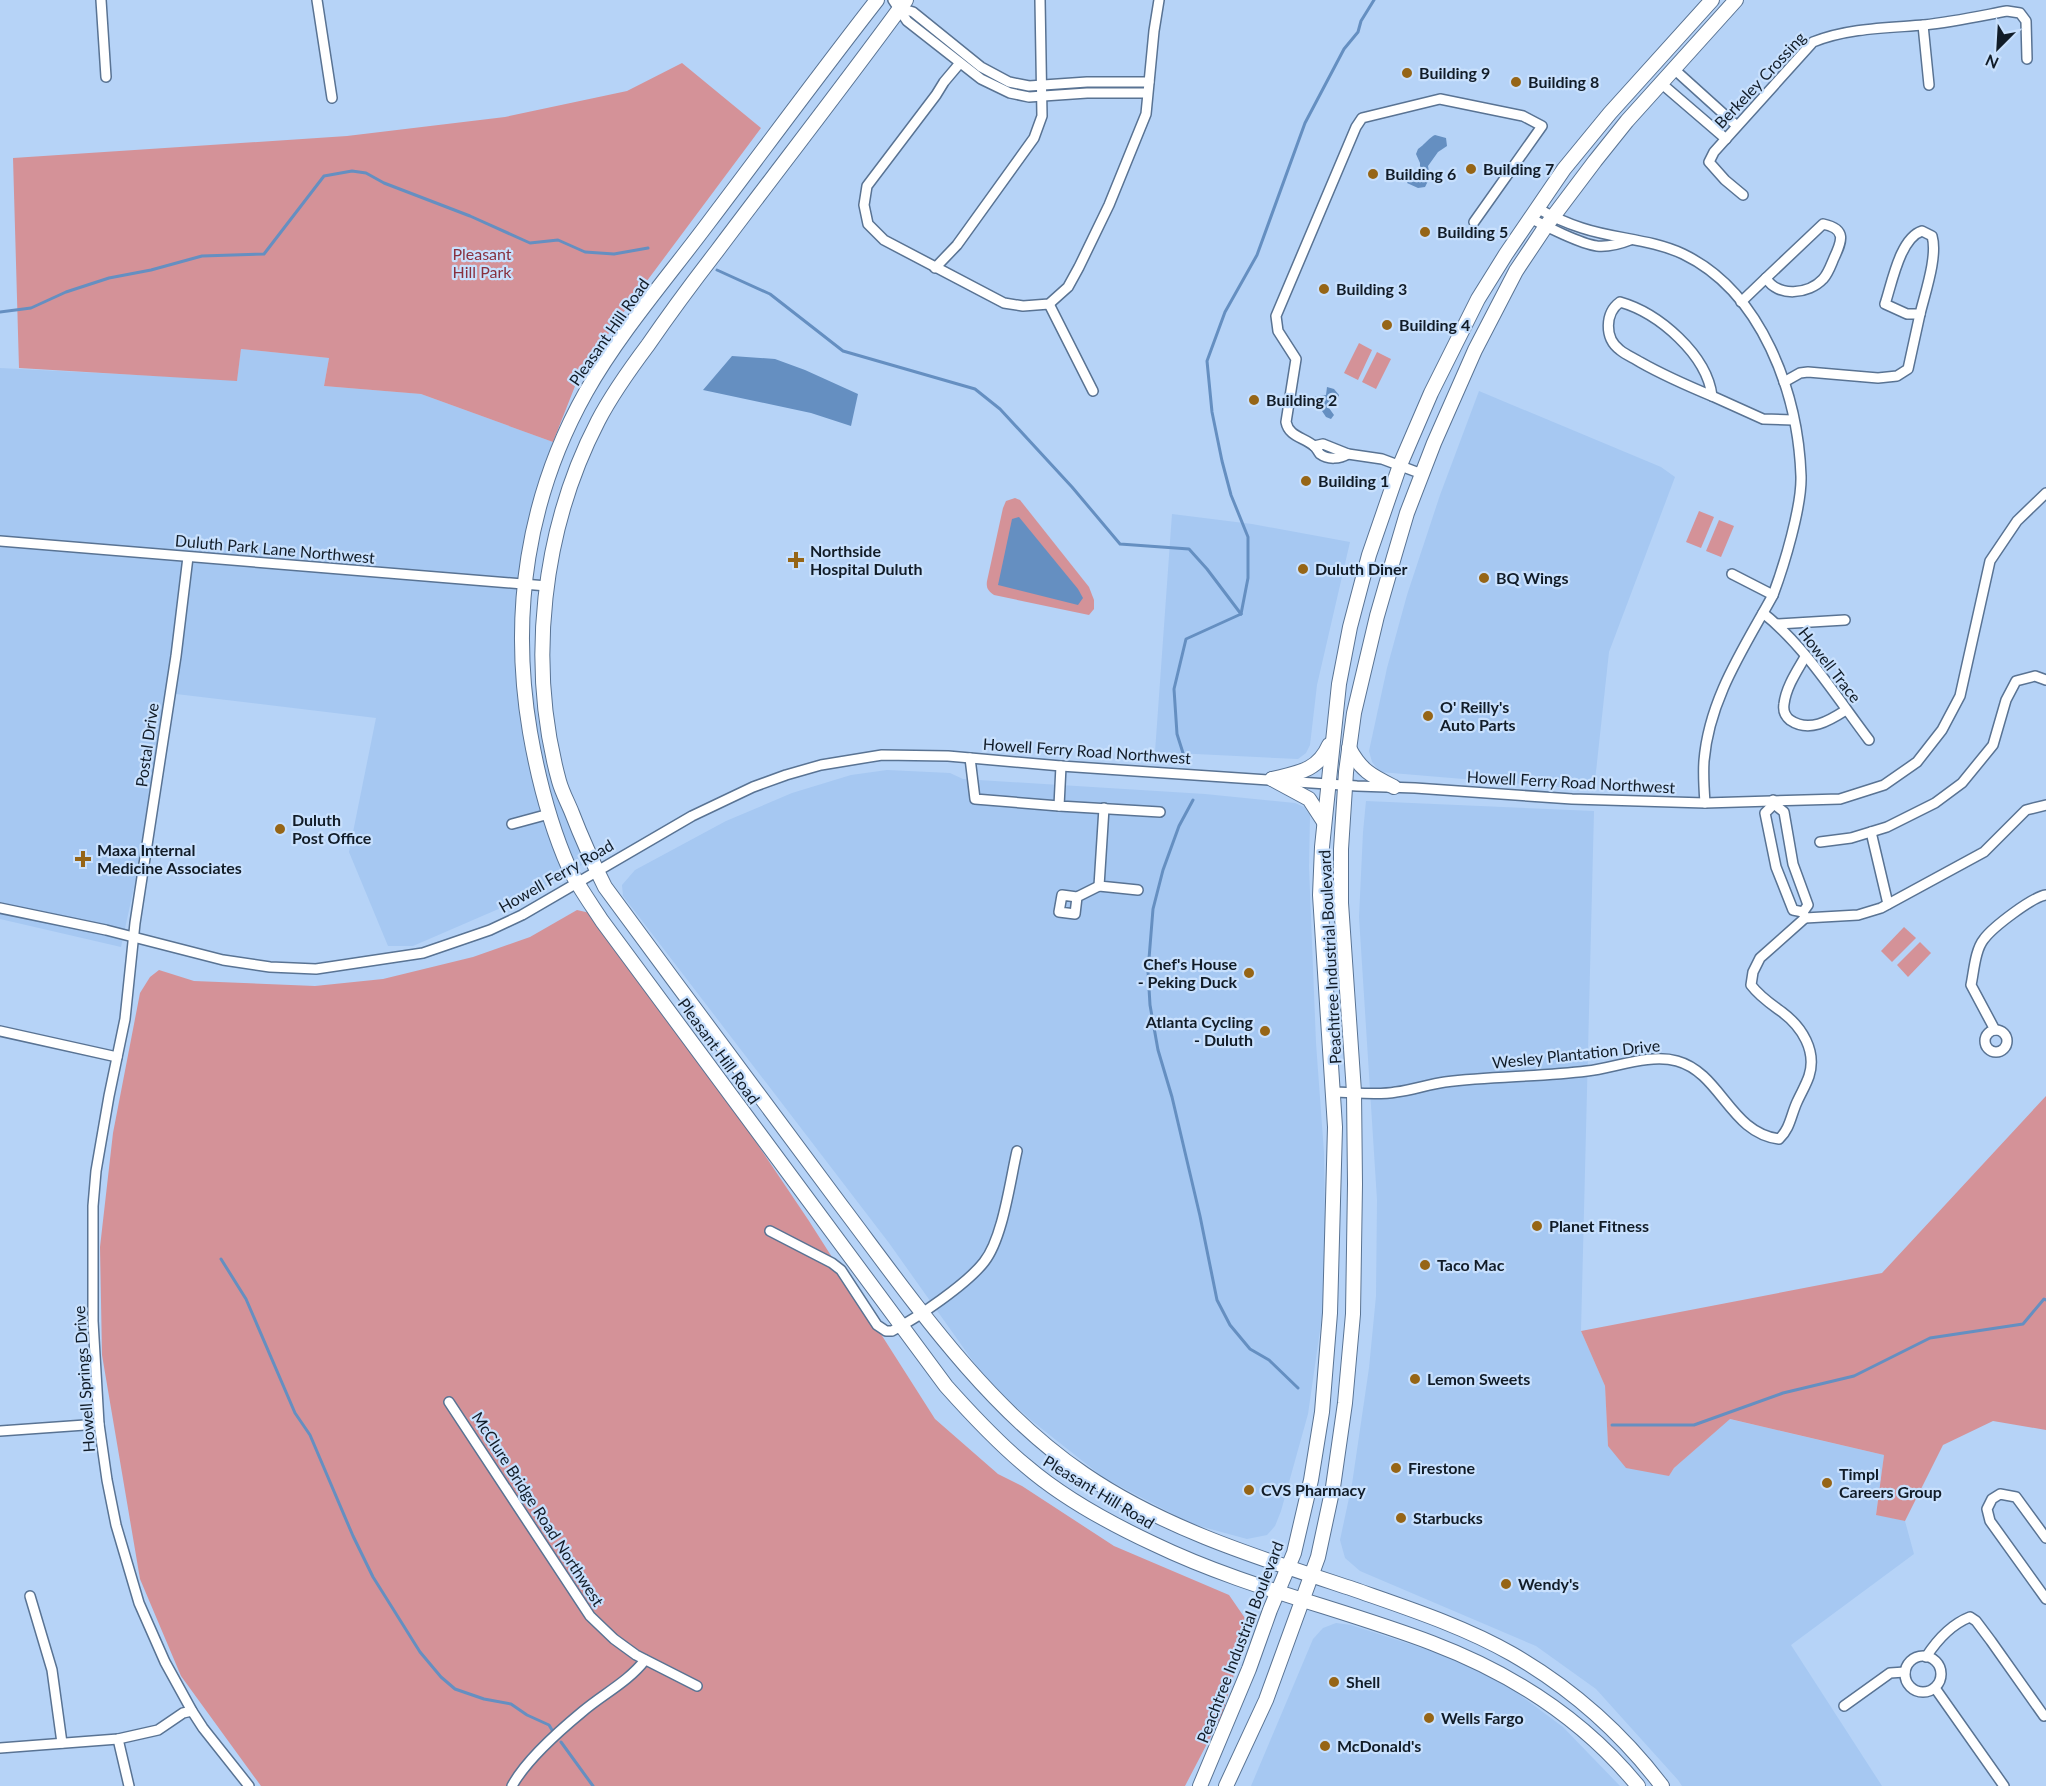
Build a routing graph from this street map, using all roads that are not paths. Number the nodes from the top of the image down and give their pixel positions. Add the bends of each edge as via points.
1 (100, 0) edge
2 (317, 0) edge
3 (877, 0) edge
4 (1040, 0) edge
5 (1159, 0) edge
6 (1712, 0) edge
7 (1736, 0) edge
8 (899, 3) edge
9 (1923, 25) junction
10 (2027, 59) dead end
11 (960, 63) junction
12 (1675, 70) junction
13 (105, 77) dead end
14 (1149, 82) junction
15 (1662, 84) junction
16 (1042, 85) junction
17 (1929, 85) dead end
18 (1147, 93) junction
19 (1042, 96) junction
20 (332, 99) dead end
21 (1737, 126) junction
22 (1726, 139) junction
23 (1743, 195) dead end
24 (1533, 213) junction
25 (1474, 222) dead end
26 (1550, 222) junction
27 (1630, 240) junction
28 (935, 268) junction
29 (1766, 278) junction
30 (1741, 302) junction
31 (1049, 304) junction
32 (1920, 314) junction
33 (1784, 382) junction
34 (1093, 391) dead end
35 (1712, 396) junction
36 (1793, 420) junction
37 (1400, 465) junction
38 (1422, 474) junction
39 (2046, 493) edge
40 (0, 541) edge
41 (188, 557) junction
42 (1732, 574) dead end
43 (524, 584) junction
44 (547, 586) junction
45 (1773, 595) junction
46 (1763, 613) junction
47 (1845, 620) dead end
48 (1777, 624) junction
49 (1805, 657) junction
50 (2046, 680) edge
51 (1846, 710) junction
52 (1332, 738) junction
53 (1869, 740) dead end
54 (1349, 748) junction
55 (910, 754) joint
56 (970, 758) junction
57 (1061, 766) junction
58 (1272, 779) junction
59 (1328, 784) junction
60 (1345, 785) junction
61 (1394, 787) junction
62 (1774, 802) junction
63 (1705, 803) junction
64 (2046, 805) edge
65 (1059, 806) junction
66 (1104, 808) junction
67 (1160, 812) dead end
68 (549, 814) junction
69 (1324, 823) junction
70 (512, 824) dead end
71 (1871, 832) junction
72 (1820, 842) dead end
73 (1789, 847) junction
74 (1772, 851) junction
75 (596, 871) junction
76 (578, 882) junction
77 (1099, 886) junction
78 (1138, 890) dead end
79 (2046, 895) edge
80 (1077, 897) dead end
81 (1888, 904) junction
82 (0, 908) edge
83 (1804, 915) junction
84 (134, 938) junction
85 (1995, 1030) dead end
86 (0, 1031) edge
87 (117, 1057) junction
88 (1332, 1092) junction
89 (1354, 1092) junction
90 (1017, 1151) dead end
91 (770, 1231) dead end
92 (922, 1312) junction
93 (902, 1326) junction
94 (449, 1402) dead end
95 (99, 1424) junction
96 (0, 1431) edge
97 (2046, 1538) edge
98 (1289, 1567) junction
99 (1312, 1575) junction
100 (1277, 1593) junction
101 (30, 1596) dead end
102 (2046, 1599) edge
103 (1302, 1601) junction
104 (1926, 1657) junction
105 (645, 1660) junction
106 (1905, 1672) junction
107 (697, 1686) dead end
108 (1935, 1688) junction
109 (1844, 1706) dead end
110 (192, 1711) junction
111 (2043, 1716) dead end
112 (118, 1739) junction
113 (62, 1743) junction
114 (0, 1748) edge
115 (129, 1786) edge
116 (249, 1786) edge
117 (512, 1786) edge
118 (1200, 1786) edge
119 (1226, 1786) edge
120 (1638, 1786) edge
121 (1662, 1786) edge
122 (2004, 1786) edge

1 - 13 street
2 - 20 street
3 - 43 highway, Pleasant Hill Road via 587,391 555,458 539,506
4 - 16 street
5 - 14 street
6 - 24 highway, Peachtree Industrial Boulevard via 1610,113
7 - 12 highway, Peachtree Industrial Boulevard
8 - 11 street via 907,21
8 - 16 street via 998,78
8 - 44 highway, Pleasant Hill Road via 608,402 571,485
9 - 10 street, Berkeley Crossing via 2007,11 2020,13 2026,21
9 - 17 street
9 - 21 street, Berkeley Crossing via 1833,34 1813,42
11 - 19 street via 996,88 1024,96
11 - 28 street via 867,186 864,205 868,224 884,240
12 - 15 highway, Peachtree Industrial Boulevard
12 - 21 street
14 - 16 street
14 - 18 street
15 - 22 street
15 - 26 highway, Peachtree Industrial Boulevard via 1601,153
16 - 19 street
18 - 19 street
18 - 31 street via 1146,114 1109,205 1068,287
19 - 28 street via 1042,116 1034,138 957,245
21 - 22 street, Berkeley Crossing
22 - 23 street, Berkeley Crossing via 1709,162
24 - 26 street
24 - 37 highway, Peachtree Industrial Boulevard via 1478,299
25 - 37 street via 1542,126 1523,116 1440,99 1362,118 1276,316 1278,331 1296,359 1287,427 1321,454 1335,459 1348,454
26 - 27 street
26 - 27 street via 1596,246
26 - 38 highway, Peachtree Industrial Boulevard via 1516,271 1490,321
27 - 30 street via 1683,254 1718,276
28 - 31 street via 1004,303
29 - 29 street via 1819,226 1829,225 1840,232 1841,240 1830,268 1816,285 1785,292
29 - 30 street
30 - 33 street via 1775,356
31 - 34 street
32 - 32 street via 1935,245 1932,236 1922,231 1909,239 1885,304 1907,314
32 - 33 street via 1908,369 1897,376 1808,372
33 - 36 street
35 - 35 street via 1619,350 1608,327 1614,306 1620,302 1630,304 1668,328 1703,369
35 - 36 street via 1763,419
36 - 45 street via 1801,478
37 - 38 street
37 - 52 highway, Peachtree Industrial Boulevard via 1369,555 1350,627
38 - 54 highway, Peachtree Industrial Boulevard via 1377,616
39 - 62 street, Howell Ferry Road Northwest via 2017,521 1990,561 1960,696 1917,762 1884,786 1840,799
40 - 41 street, Duluth Park Lane Northwest
41 - 43 street, Duluth Park Lane Northwest
41 - 84 street, Postal Drive
42 - 45 street
43 - 44 street, Duluth Park Lane Northwest
43 - 68 highway, Pleasant Hill Road via 523,690
44 - 75 highway, Pleasant Hill Road via 542,661 547,726 559,782
45 - 46 street
46 - 48 street, Howell Trace
46 - 63 street via 1728,675 1708,734
47 - 48 street
48 - 49 street, Howell Trace
49 - 51 street, Howell Trace
49 - 51 street via 1786,694 1785,716 1798,725 1812,726
50 - 71 street via 2035,676 2016,681 1993,745 1962,783 1935,803
51 - 53 street, Howell Trace
52 - 58 highway via 1316,765
52 - 59 highway, Peachtree Industrial Boulevard
54 - 60 highway, Peachtree Industrial Boulevard
54 - 61 highway via 1370,775
55 - 56 street, Howell Ferry Road Northwest
55 - 75 street, Howell Ferry Road via 820,765 764,783 717,803
56 - 57 street, Howell Ferry Road Northwest
56 - 65 street via 975,799
57 - 58 street, Howell Ferry Road Northwest
57 - 65 street
58 - 59 street, Howell Ferry Road Northwest
58 - 69 highway via 1309,799
59 - 60 street, Howell Ferry Road Northwest
59 - 69 highway, Peachtree Industrial Boulevard
60 - 61 street, Howell Ferry Road Northwest
60 - 89 highway, Peachtree Industrial Boulevard via 1341,903
61 - 63 street, Howell Ferry Road Northwest via 1572,800
62 - 63 street, Howell Ferry Road Northwest
62 - 73 street via 1784,812
62 - 74 street via 1765,813
64 - 81 street via 2026,810 1984,852
65 - 66 street
66 - 67 street
66 - 77 street
68 - 70 street
68 - 76 highway, Pleasant Hill Road
69 - 88 highway, Peachtree Industrial Boulevard via 1320,895
71 - 72 street
71 - 81 street
73 - 74 street
73 - 83 street via 1808,905
74 - 83 street via 1793,909
75 - 76 street, Howell Ferry Road
75 - 92 highway, Pleasant Hill Road
76 - 84 street, Howell Ferry Road via 522,915 451,944 423,953 316,969 223,960
76 - 93 highway, Pleasant Hill Road
77 - 78 street
77 - 80 street
79 - 85 street via 2012,914 1983,940 1971,985
81 - 83 street via 1858,915
82 - 84 street, Howell Ferry Road
83 - 89 street, Wesley Plantation Drive via 1760,958 1751,985 1767,1003 1798,1026 1811,1056 1809,1075 1786,1132 1779,1138 1767,1137 1740,1121 1697,1072 1678,1061 1658,1058 1587,1071 1444,1082 1395,1093
84 - 87 street, Howell Springs Drive
86 - 87 street
87 - 95 street, Howell Springs Drive via 93,1206 93,1321
88 - 89 street
88 - 98 highway, Peachtree Industrial Boulevard via 1335,1126 1330,1302 1322,1412 1311,1480
89 - 99 highway, Peachtree Industrial Boulevard via 1350,1353 1333,1486
90 - 92 street via 998,1232 985,1261
91 - 93 street via 841,1270 877,1325 886,1331
92 - 93 street
92 - 98 highway, Pleasant Hill Road via 996,1400 1080,1472 1170,1522
93 - 100 highway, Pleasant Hill Road via 953,1393 1026,1467 1132,1534
94 - 105 street, McClure Bridge Road Northwest via 590,1616 614,1640
95 - 96 street
95 - 110 street, Howell Springs Drive via 116,1525 139,1603
97 - 102 street via 2016,1497 2000,1494 1992,1499 1987,1509 1990,1521
98 - 99 highway, Pleasant Hill Road
98 - 100 highway, Peachtree Industrial Boulevard
99 - 103 highway, Peachtree Industrial Boulevard
99 - 121 highway, Pleasant Hill Road via 1439,1620 1548,1676 1594,1713
100 - 103 highway, Pleasant Hill Road
100 - 118 highway, Peachtree Industrial Boulevard
101 - 113 street via 52,1670
103 - 119 highway, Peachtree Industrial Boulevard via 1266,1700
103 - 120 highway, Pleasant Hill Road via 1433,1643 1500,1674 1545,1700 1589,1734
104 - 106 street via 1915,1658
104 - 108 street via 1939,1667 1941,1678
104 - 111 street via 1938,1639 1970,1617
105 - 107 street, McClure Bridge Road Northwest
105 - 117 street via 634,1674 581,1713 530,1761
106 - 108 street via 1912,1688 1924,1692
106 - 109 street via 1890,1673
108 - 122 street
110 - 112 street via 158,1730
110 - 116 street, Howell Springs Drive
112 - 113 street
112 - 115 street
113 - 114 street

